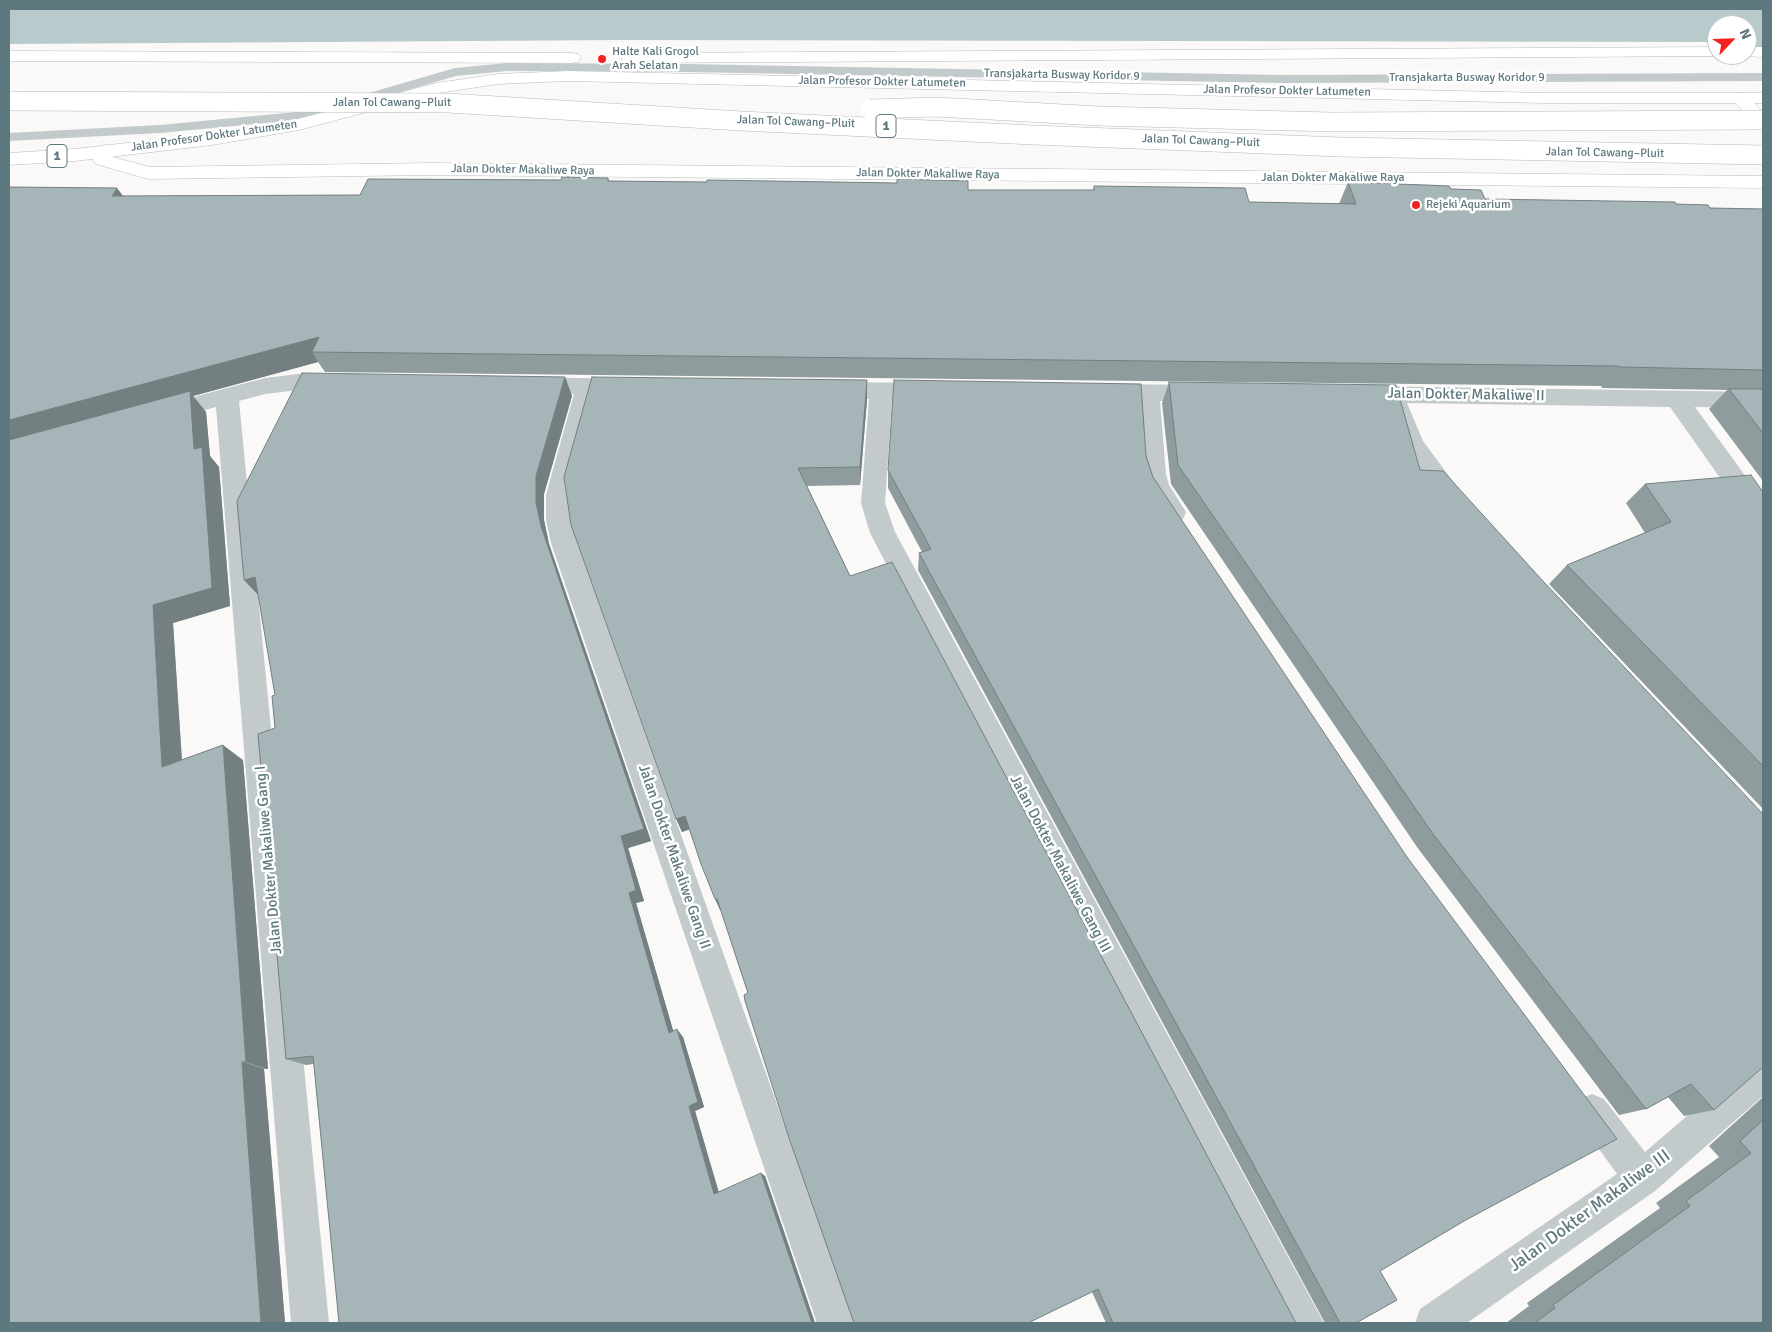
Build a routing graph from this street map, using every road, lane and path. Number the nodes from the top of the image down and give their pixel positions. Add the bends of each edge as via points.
1 (1707, 52) edge
2 (9, 56) edge
3 (9, 66) edge
4 (455, 72) junction
5 (1763, 77) edge
6 (498, 79) junction
7 (1741, 98) junction
8 (1763, 98) edge
9 (9, 101) edge
10 (742, 120) junction
11 (1763, 122) edge
12 (9, 137) edge
13 (105, 151) junction
14 (1763, 155) edge
15 (9, 158) edge
16 (1763, 182) edge
17 (356, 383) edge
18 (511, 385) edge
19 (588, 386) junction
20 (647, 387) edge
21 (803, 389) edge
22 (881, 390) junction
23 (950, 391) edge
24 (1078, 392) edge
25 (1148, 392) junction
26 (1226, 393) edge
27 (1344, 394) edge
28 (1392, 394) junction
29 (228, 396) junction
30 (1677, 399) junction
31 (1763, 400) edge
32 (142, 419) edge
33 (1471, 518) edge
34 (1763, 519) edge
35 (1190, 536) edge
36 (1763, 1073) edge
37 (1577, 1090) edge
38 (1642, 1178) junction
39 (310, 1323) edge
40 (836, 1323) edge
41 (1305, 1323) edge
42 (1434, 1323) edge

1 - 2 main road via 648,58
3 - 4 main road via 410,68
4 - 5 lane, Transjakarta Busway Koridor 9 via 508,67 590,67 1281,78
4 - 6 main road
4 - 12 lane, Transjakarta Busway Koridor 9 via 308,115 258,122
6 - 7 main road, Jalan Profesor Dokter Latumeten / 1 via 596,76 1545,98
6 - 13 main road, Jalan Profesor Dokter Latumeten / 1 via 437,88 299,124 212,139
7 - 8 main road, Jalan Profesor Dokter Latumeten / 1
7 - 11 main road
9 - 10 main road, Jalan Tol Cawang–Pluit / 1, bridge via 448,102
10 - 11 main road, bridge via 825,110 936,107 1099,116 1332,122
10 - 14 main road, Jalan Tol Cawang–Pluit / 1, bridge via 1341,147
13 - 15 main road, Jalan Profesor Dokter Latumeten / 1
13 - 16 main road, Jalan Dokter Makaliwe Raya via 103,160 148,173 431,168
17 - 29 street via 298,382 265,386
18 - 19 street
19 - 20 street
19 - 40 street, Jalan Dokter Makaliwe Gang II via 558,494 564,543
21 - 22 street
22 - 23 street
22 - 41 street, Jalan Dokter Makaliwe Gang III via 873,503 883,533
24 - 25 street
25 - 26 street
25 - 35 street via 1157,487
27 - 28 street, Jalan Dokter Makaliwe II
28 - 30 street, Jalan Dokter Makaliwe II
28 - 33 street via 1412,444 1433,475
29 - 32 street
29 - 39 street, Jalan Dokter Makaliwe Gang I
30 - 31 street, Jalan Dokter Makaliwe II
30 - 34 street
36 - 38 street, Jalan Dokter Makaliwe III
37 - 38 street
38 - 42 street, Jalan Dokter Makaliwe III

